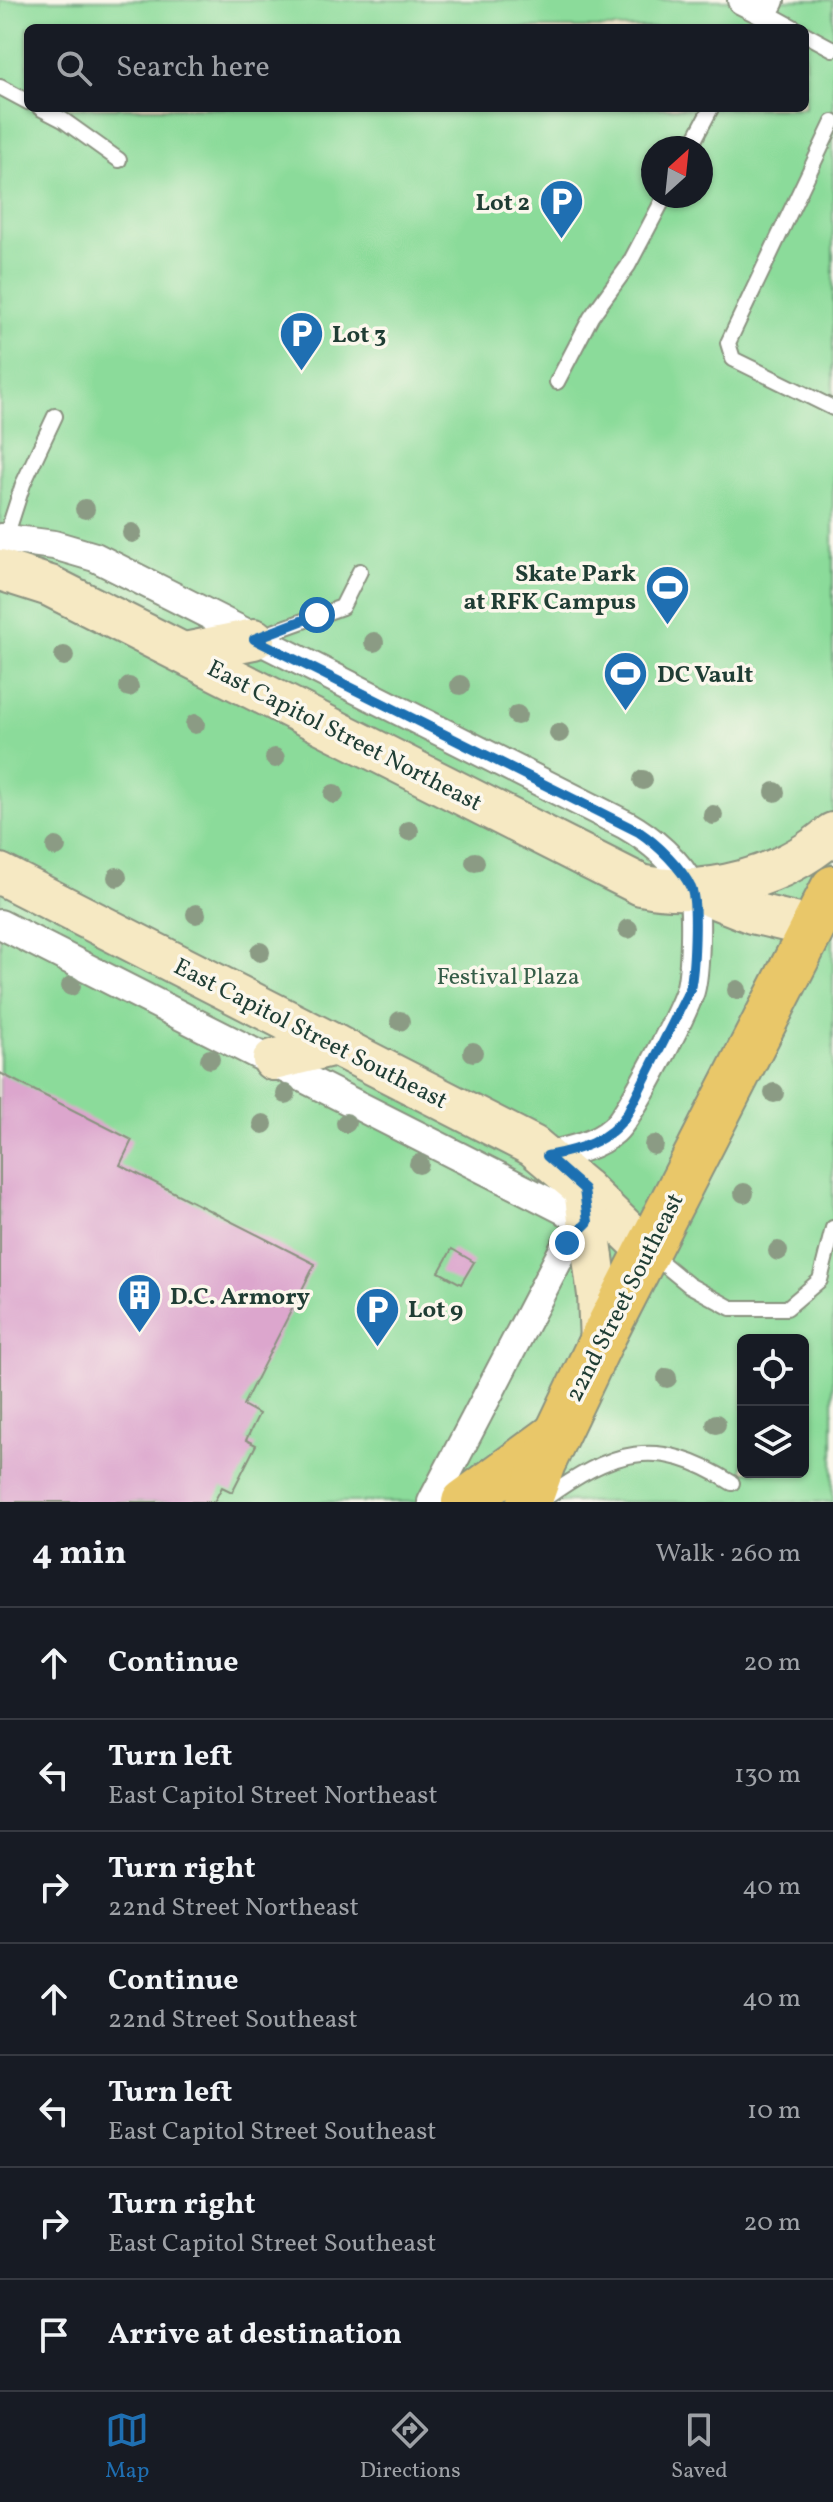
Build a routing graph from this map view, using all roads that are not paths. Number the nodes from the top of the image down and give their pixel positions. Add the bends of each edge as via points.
1 (759, 4) edge
2 (789, 24) edge
3 (809, 36) edge
4 (833, 49) edge
5 (0, 87) edge
6 (24, 100) edge
7 (48, 112) edge
8 (709, 112) edge
9 (833, 122) edge
10 (696, 136) edge
11 (119, 160) dead end
12 (659, 208) edge
13 (557, 382) dead end
14 (833, 408) edge
15 (55, 416) dead end
16 (2, 549) edge
17 (360, 571) dead end
18 (254, 639) junction
19 (184, 653) junction
20 (833, 833) edge
21 (0, 874) edge
22 (833, 888) edge
23 (692, 889) junction
24 (0, 924) edge
25 (817, 929) junction
26 (335, 1045) junction
27 (273, 1060) junction
28 (547, 1156) junction
29 (586, 1206) junction
30 (833, 1228) edge
31 (647, 1250) junction
32 (600, 1343) junction
33 (556, 1434) junction
34 (732, 1483) dead end
35 (432, 1502) edge
36 (464, 1502) edge
37 (529, 1502) edge
38 (539, 1502) edge

1 - 2 lane
3 - 4 lane
5 - 6 lane
7 - 11 lane
8 - 10 lane
9 - 14 lane via 728,343 733,359
12 - 13 lane
15 - 16 lane via 23,484
16 - 18 street, East Capitol Street Northeast via 54,545 95,557
16 - 19 main road, East Capitol Street Northeast via 50,586
17 - 18 lane via 342,607
18 - 19 main road
18 - 23 street, East Capitol Street Northeast via 639,832 666,855
19 - 23 main road, East Capitol Street Northeast via 627,879 655,888
20 - 23 main road, East Capitol Street Northeast via 809,854 781,868
21 - 26 main road, East Capitol Street Southeast
22 - 25 main road, 22nd Street Southeast
23 - 25 main road via 752,913
23 - 28 street via 690,989 627,1114 614,1130 587,1145
24 - 27 street, East Capitol Street Southeast
25 - 31 main road, 22nd Street Southeast
26 - 27 main road
26 - 28 main road, East Capitol Street Southeast
27 - 29 street, East Capitol Street Southeast
28 - 29 main road, East Capitol Street Southeast
29 - 31 main road
29 - 32 main road
29 - 35 street
30 - 31 lane via 820,1280 787,1308 731,1308 689,1285
31 - 32 main road, 22nd Street Southeast
32 - 33 main road, 22nd Street Southeast
33 - 36 main road
33 - 37 main road, 22nd Street Southeast
34 - 38 lane via 677,1456 639,1454 586,1470

